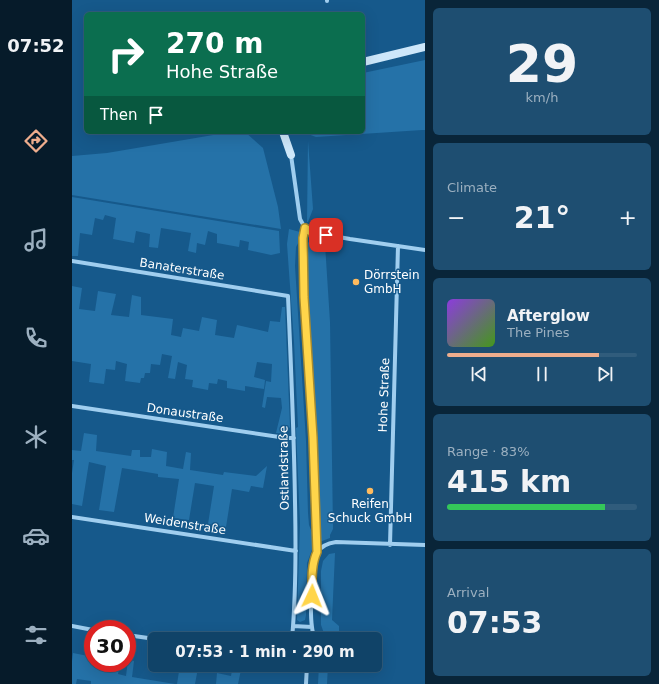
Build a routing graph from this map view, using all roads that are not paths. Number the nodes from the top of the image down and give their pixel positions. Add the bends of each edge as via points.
1 (425, 47) edge
2 (365, 62) edge
3 (284, 134) edge
4 (290, 134) edge
5 (291, 155) junction
6 (305, 228) junction
7 (398, 246) junction
8 (425, 250) edge
9 (72, 261) edge
10 (288, 296) joint
11 (72, 406) edge
12 (294, 438) junction
13 (72, 517) edge
14 (390, 545) junction
15 (425, 545) edge
16 (296, 551) junction
17 (317, 552) junction
18 (72, 626) edge
19 (293, 626) junction
20 (312, 627) junction
21 (84, 628) edge
22 (293, 632) edge
23 (313, 632) edge
24 (136, 637) edge
25 (148, 639) edge
26 (307, 672) edge
27 (306, 684) edge

1 - 2 main road
3 - 5 main road
4 - 5 main road
5 - 6 street via 300,219
6 - 7 street via 320,234
6 - 17 lane via 304,290
7 - 8 street
7 - 14 street, Hohe Straße
9 - 10 street, Banaterstraße
10 - 12 street, Ostlandstraße
11 - 12 street, Donaustraße
12 - 16 street, Ostlandstraße
13 - 16 street, Weidenstraße
14 - 15 street
14 - 17 street via 336,542 324,546
16 - 19 street, Ostlandstraße
17 - 20 street via 313,566
18 - 21 street
19 - 20 street
19 - 22 street, Ostlandstraße
20 - 23 street
24 - 25 street
26 - 27 street

